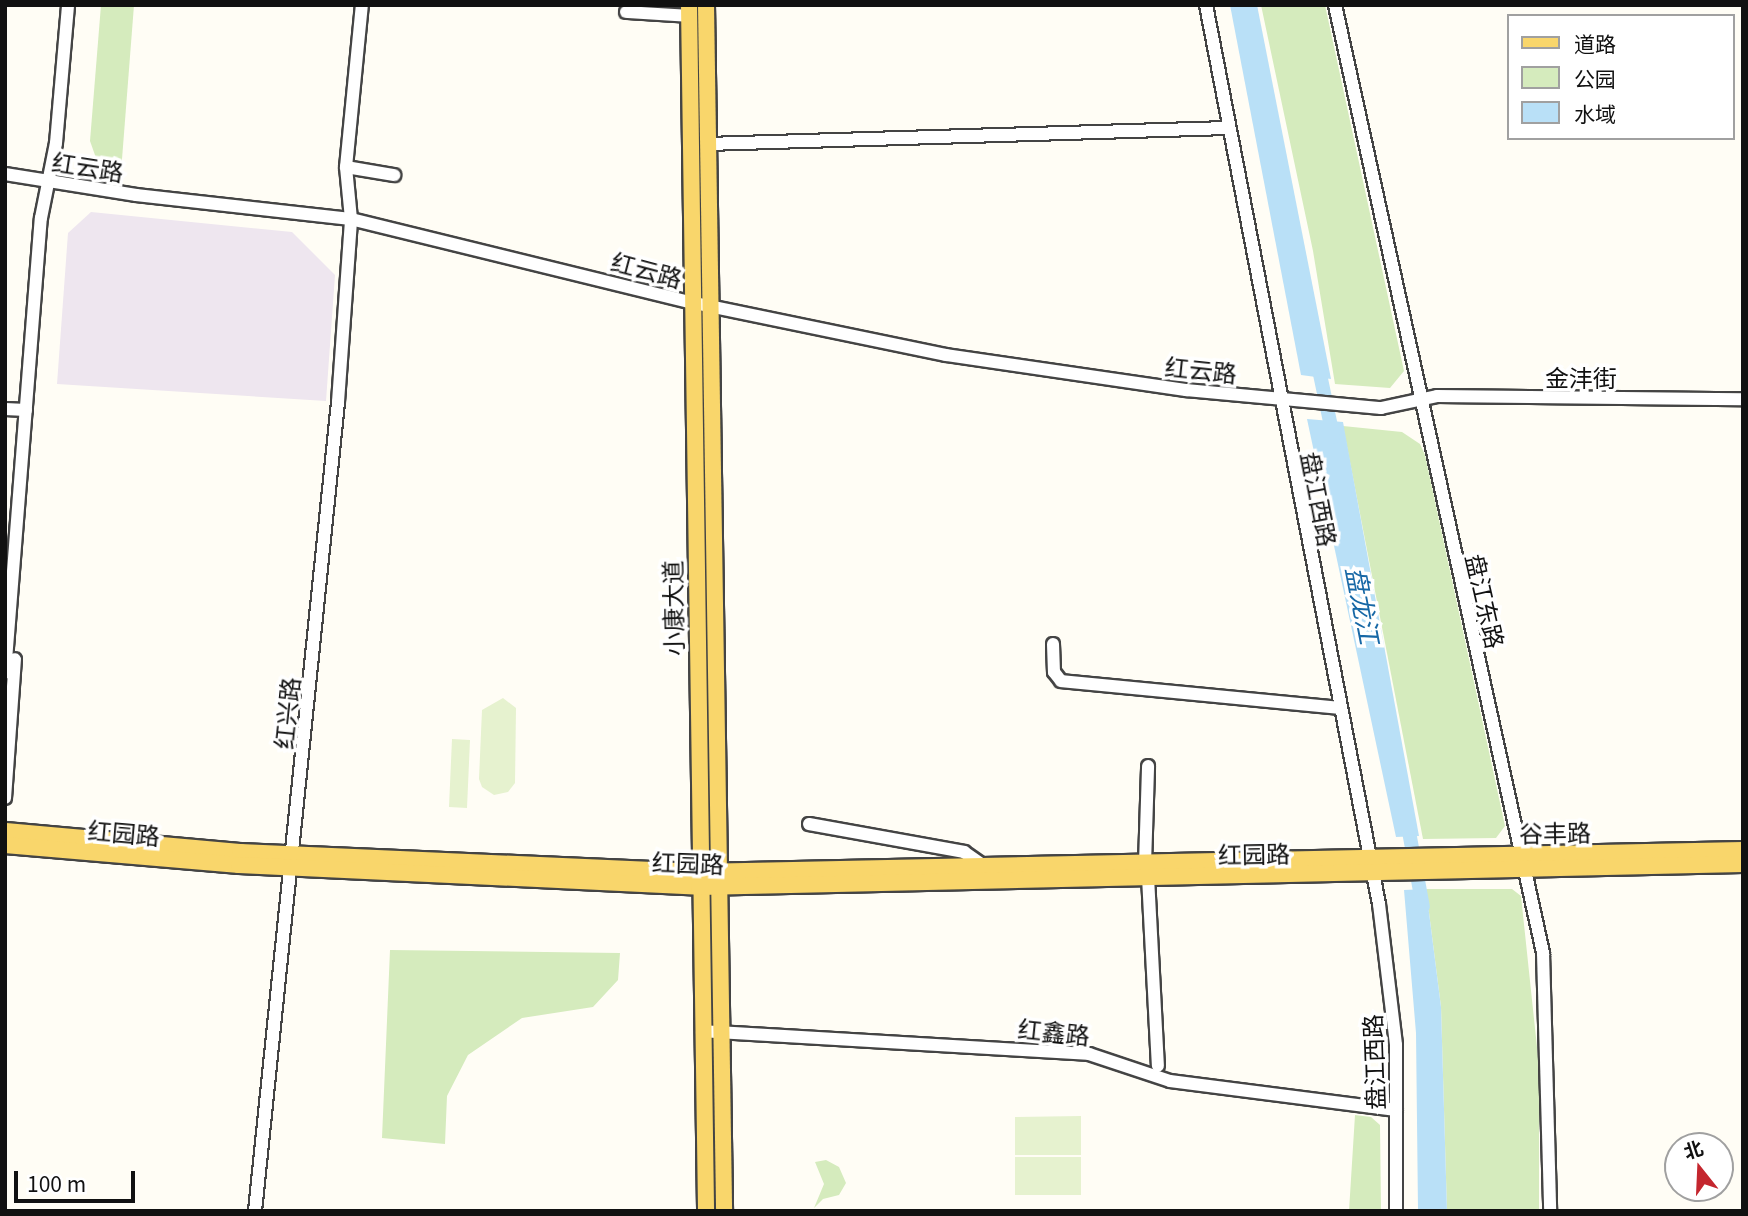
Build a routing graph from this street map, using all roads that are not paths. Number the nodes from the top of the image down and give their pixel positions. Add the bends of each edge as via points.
1 (68, 5) edge
2 (362, 5) edge
3 (706, 5) edge
4 (1206, 5) edge
5 (1335, 5) edge
6 (689, 11) edge
7 (626, 12) dead end
8 (1229, 128) junction
9 (707, 144) junction
10 (346, 167) junction
11 (5, 174) edge
12 (394, 175) dead end
13 (48, 181) junction
14 (351, 219) junction
15 (690, 302) junction
16 (708, 305) junction
17 (1280, 399) junction
18 (1743, 399) edge
19 (1419, 401) junction
20 (1381, 408) joint
21 (5, 409) edge
22 (26, 410) junction
23 (7, 631) edge
24 (1054, 644) dead end
25 (5, 673) edge
26 (1340, 708) junction
27 (1148, 766) dead end
28 (5, 798) edge
29 (808, 824) dead end
30 (5, 831) edge
31 (5, 845) edge
32 (1743, 850) edge
33 (292, 860) junction
34 (1523, 863) junction
35 (1743, 864) edge
36 (1394, 865) junction
37 (984, 866) junction
38 (1370, 867) junction
39 (1146, 870) junction
40 (699, 879) junction
41 (716, 879) junction
42 (719, 1030) junction
43 (702, 1031) junction
44 (1158, 1066) dead end
45 (1396, 1110) junction
46 (255, 1211) edge
47 (706, 1211) edge
48 (723, 1211) edge
49 (1396, 1211) edge
50 (1550, 1211) edge

1 - 13 street via 56,143
2 - 10 street, 红兴路
3 - 9 main road, 小康大道
4 - 8 street, 盘江西路
5 - 19 street, 盘江东路
6 - 7 street
6 - 15 main road, 小康大道
8 - 9 street
8 - 17 street, 盘江西路
9 - 16 main road, 小康大道
10 - 12 street
10 - 14 street, 红兴路
11 - 13 street, 红云路
13 - 14 street, 红云路
13 - 22 street
13 - 28 street via 50,219
14 - 15 street, 红云路
14 - 33 street, 红兴路 via 338,402
15 - 16 street, 红云路
15 - 40 main road, 小康大道
16 - 17 street, 红云路 via 946,355
16 - 41 main road, 小康大道
17 - 20 street, 红云路
17 - 26 street, 盘江西路
18 - 19 street, 金沣街 via 1437,396
19 - 20 street, 金沣街
19 - 34 street, 盘江东路
21 - 22 street
22 - 23 street
23 - 25 street
24 - 26 street via 1054,673 1061,681
26 - 38 street, 盘江西路
27 - 39 street
29 - 37 street via 964,852
30 - 33 main road, 红园路
31 - 33 main road, 红园路
32 - 34 main road, 谷丰路
33 - 40 main road, 红园路
33 - 46 street, 红兴路
34 - 35 main road, 谷丰路
34 - 36 main road, 谷丰路 via 1443,856
34 - 36 main road, 谷丰路 via 1445,874
34 - 50 street, 盘江东路 via 1548,993
36 - 38 main road, 谷丰路
37 - 39 main road, 红园路
37 - 41 main road, 红园路
38 - 39 main road, 红园路
38 - 45 street, 盘江西路 via 1389,970
39 - 41 main road, 红园路
39 - 44 street
40 - 41 main road, 红园路
40 - 43 main road, 小康大道
41 - 42 main road, 小康大道
42 - 43 street, 红鑫路
42 - 45 street, 红鑫路 via 1090,1054 1170,1081
42 - 48 main road, 小康大道
43 - 47 main road, 小康大道
45 - 49 street, 盘江西路

